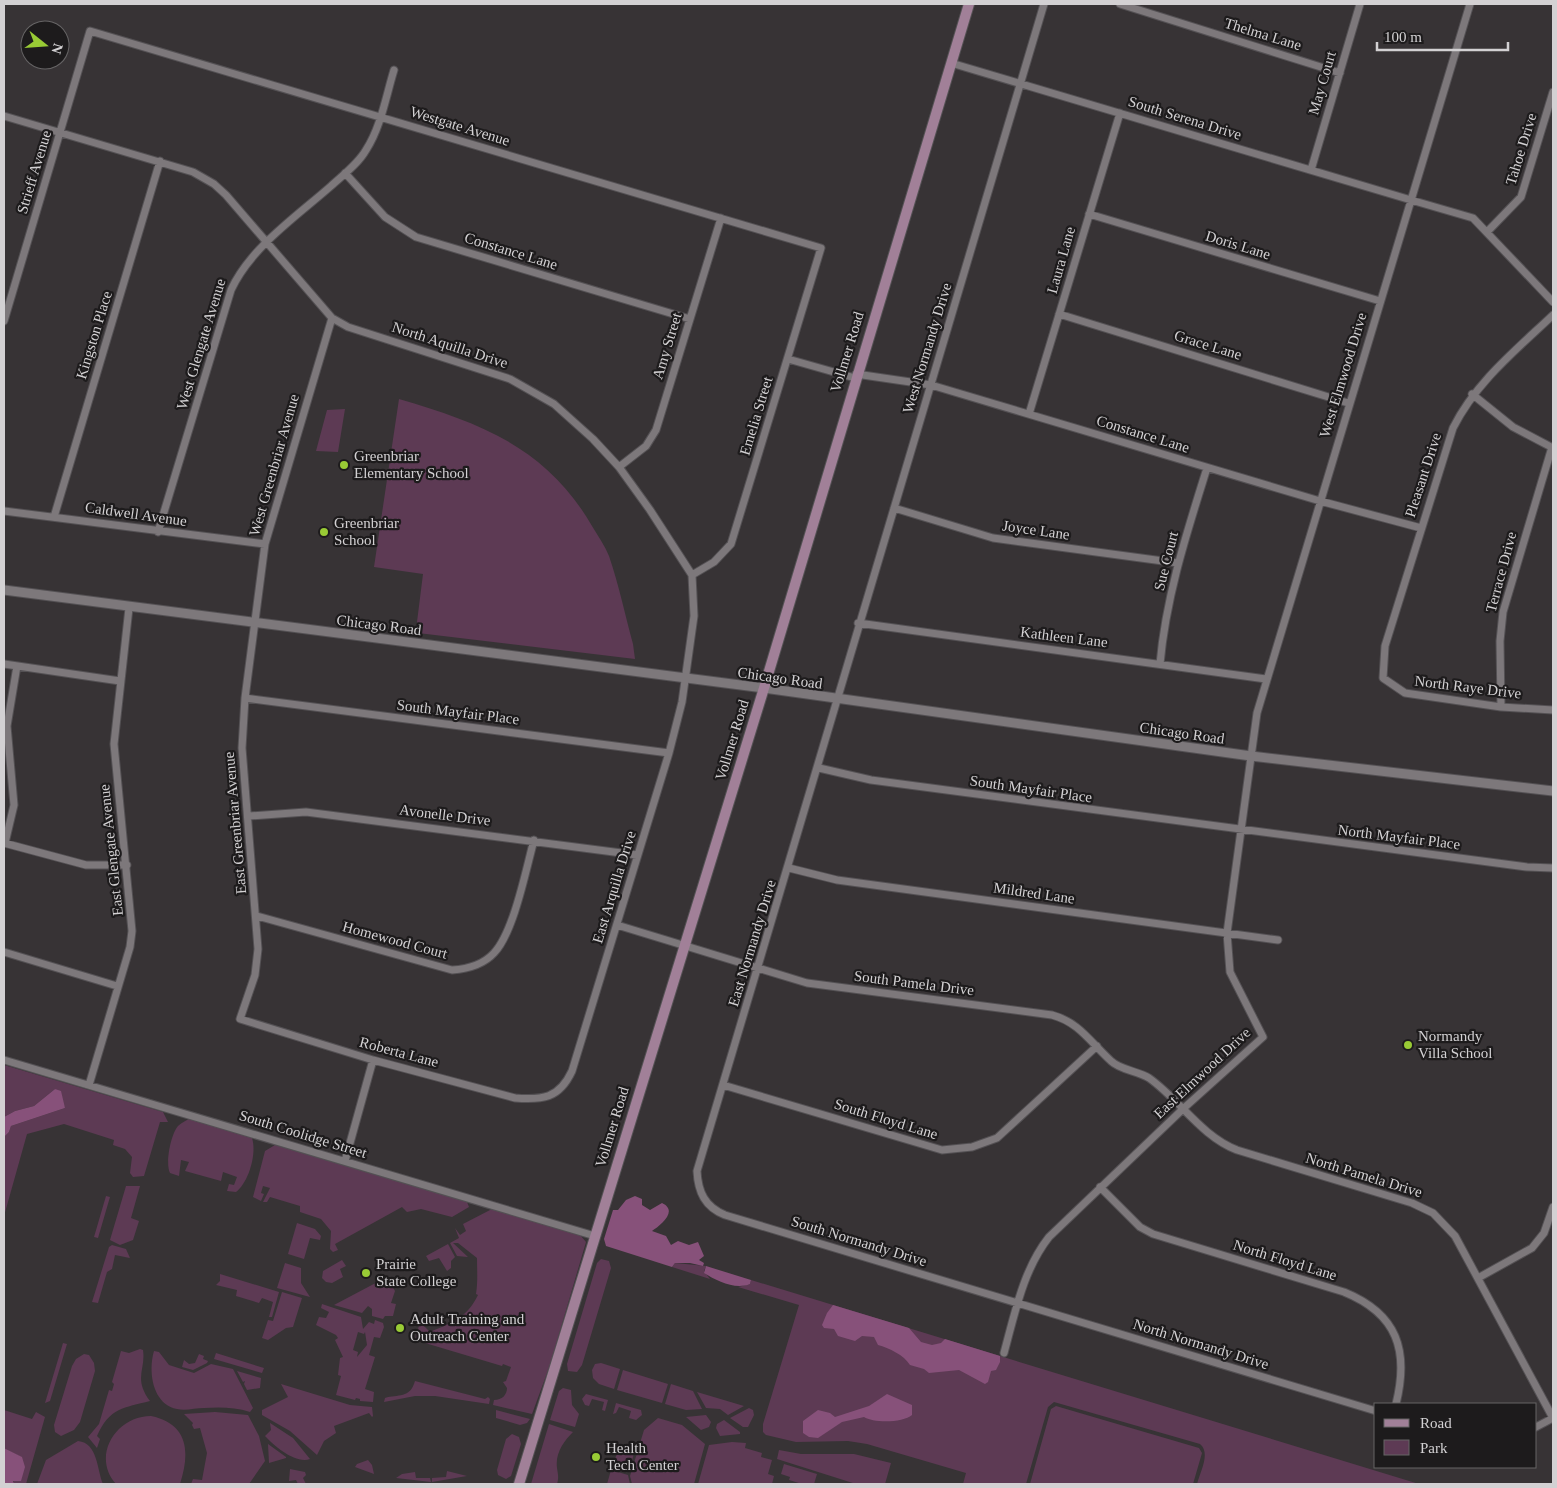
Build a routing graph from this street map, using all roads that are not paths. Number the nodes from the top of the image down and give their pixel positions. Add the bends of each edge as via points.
1 (969, 4) edge
2 (1044, 4) edge
3 (1120, 4) edge
4 (1360, 4) edge
5 (1470, 4) edge
6 (90, 31) joint
7 (951, 63) junction
8 (394, 70) dead end
9 (1340, 73) junction
10 (1020, 84) junction
11 (1553, 92) edge
12 (1120, 113) junction
13 (4, 116) edge
14 (379, 117) junction
15 (61, 131) junction
16 (160, 161) junction
17 (1311, 170) junction
18 (346, 173) junction
19 (1410, 200) junction
20 (1089, 214) junction
21 (721, 218) junction
22 (1487, 232) junction
23 (268, 242) junction
24 (821, 248) joint
25 (1380, 301) junction
26 (1553, 302) edge
27 (1059, 314) junction
28 (1553, 315) edge
29 (332, 318) junction
30 (690, 319) junction
31 (4, 321) edge
32 (788, 358) junction
33 (856, 376) junction
34 (931, 385) junction
35 (1472, 394) junction
36 (1348, 403) junction
37 (1030, 414) junction
38 (1552, 447) edge
39 (619, 467) junction
40 (1207, 468) junction
41 (1320, 501) junction
42 (894, 508) junction
43 (4, 511) edge
44 (54, 517) junction
45 (1421, 528) junction
46 (158, 532) junction
47 (265, 544) junction
48 (1178, 563) junction
49 (692, 575) junction
50 (4, 590) edge
51 (129, 608) junction
52 (254, 622) junction
53 (858, 623) junction
54 (4, 664) edge
55 (1160, 664) junction
56 (16, 666) junction
57 (685, 678) junction
58 (1383, 678) joint
59 (1266, 679) junction
60 (120, 681) junction
61 (764, 688) junction
62 (245, 698) junction
63 (838, 700) junction
64 (1501, 707) junction
65 (1553, 710) edge
66 (669, 753) junction
67 (1251, 756) junction
68 (819, 768) junction
69 (1553, 791) edge
70 (249, 816) junction
71 (1241, 830) junction
72 (534, 840) junction
73 (4, 843) edge
74 (637, 855) junction
75 (126, 865) junction
76 (789, 868) junction
77 (1553, 868) edge
78 (257, 916) junction
79 (617, 925) junction
80 (1227, 933) junction
81 (1278, 940) dead end
82 (683, 944) junction
83 (4, 952) edge
84 (758, 967) junction
85 (117, 986) junction
86 (240, 1019) joint
87 (1097, 1046) junction
88 (4, 1060) edge
89 (373, 1060) junction
90 (723, 1084) junction
91 (89, 1085) junction
92 (552, 1095) joint
93 (1184, 1108) junction
94 (344, 1161) junction
95 (1100, 1187) junction
96 (700, 1194) joint
97 (1553, 1207) edge
98 (595, 1236) junction
99 (1478, 1278) junction
100 (1018, 1303) junction
101 (1004, 1353) dead end
102 (1396, 1403) edge
103 (1374, 1410) edge
104 (1553, 1418) edge
105 (1537, 1426) edge
106 (519, 1484) edge

1 - 7 main road, Vollmer Road
2 - 10 street, West Normandy Drive
3 - 9 street, Thelma Lane
4 - 9 street, May Court
5 - 19 street, West Elmwood Drive
6 - 14 street, Westgate Avenue
6 - 15 street, Strieff Avenue
7 - 10 street, South Serena Drive
7 - 33 main road, Vollmer Road
8 - 14 street, West Glengate Avenue
9 - 17 street, May Court
10 - 12 street, South Serena Drive
10 - 34 street, West Normandy Drive
11 - 22 street, Tahoe Drive via 1521,197
12 - 17 street, South Serena Drive
12 - 20 street, Laura Lane
13 - 15 street, North Aquilla Drive
14 - 18 street, West Glengate Avenue via 366,152
14 - 21 street, Westgate Avenue
15 - 16 street, North Aquilla Drive
15 - 31 street, Strieff Avenue
16 - 23 street, North Aquilla Drive via 193,172 220,189
16 - 44 street, Kingston Place
17 - 19 street, South Serena Drive
18 - 23 street, West Glengate Avenue
18 - 30 street, Constance Lane via 386,217 416,237
19 - 22 street, South Serena Drive via 1466,215
19 - 25 street, West Elmwood Drive
20 - 25 street, Doris Lane
20 - 27 street, Laura Lane
21 - 24 street, Westgate Avenue
21 - 30 street, Amy Street
22 - 26 street, South Serena Drive
23 - 29 street, North Aquilla Drive
23 - 46 street, West Glengate Avenue via 250,257 230,290
24 - 32 street, Emelia Street
25 - 36 street, West Elmwood Drive
27 - 36 street, Grace Lane
27 - 37 street, Laura Lane
28 - 35 street, Pleasant Drive
29 - 39 street, North Aquilla Drive via 348,327 510,379 554,404
29 - 47 street, West Greenbriar Avenue
30 - 39 street, Amy Street via 652,437
32 - 33 street, Constance Lane
32 - 49 street, Emelia Street via 731,544 714,562
33 - 34 street, Constance Lane
33 - 61 main road, Vollmer Road
34 - 37 street, Constance Lane
34 - 42 street, West Normandy Drive
35 - 38 street via 1508,423
35 - 45 street, Pleasant Drive via 1453,428
36 - 41 street, West Elmwood Drive
37 - 40 street, Constance Lane
38 - 64 street, Terrace Drive via 1503,612
39 - 49 street, North Aquilla Drive
40 - 41 street, Constance Lane
40 - 48 street, Sue Court
41 - 45 street, Constance Lane
41 - 59 street, West Elmwood Drive
42 - 48 street, Joyce Lane via 993,538
42 - 53 street, West Normandy Drive
43 - 44 street, Caldwell Avenue
44 - 46 street, Caldwell Avenue
45 - 58 street, Pleasant Drive via 1385,646
46 - 47 street, Caldwell Avenue
47 - 52 street, West Greenbriar Avenue
48 - 55 street, Sue Court via 1163,631
49 - 57 street, North Aquilla Drive via 694,603
50 - 51 street, Chicago Road
51 - 52 street, Chicago Road
51 - 60 street, East Glengate Avenue
52 - 57 street, Chicago Road
52 - 62 street, East Greenbriar Avenue
53 - 55 street, Kathleen Lane
53 - 63 street, West Normandy Drive
54 - 56 street
55 - 59 street, Kathleen Lane
56 - 60 street
56 - 73 street via 8,726 14,805
57 - 61 street, Chicago Road
57 - 66 street, East Arquilla Drive
58 - 64 street, North Raye Drive via 1405,693
59 - 67 street, West Elmwood Drive via 1257,712
60 - 75 street, East Glengate Avenue via 114,744
61 - 63 street, Chicago Road
61 - 82 main road, Vollmer Road
62 - 66 street, South Mayfair Place
62 - 70 street, East Greenbriar Avenue via 242,748
63 - 67 street, Chicago Road
63 - 68 street, East Normandy Drive
64 - 65 street, North Raye Drive
66 - 74 street, East Arquilla Drive
67 - 69 street, Chicago Road
67 - 71 street, East Elmwood Drive
68 - 71 street, South Mayfair Place via 871,780
68 - 76 street, East Normandy Drive
70 - 72 street, Avonelle Drive via 306,812
70 - 78 street, East Greenbriar Avenue
71 - 77 street, North Mayfair Place
71 - 80 street, East Elmwood Drive
72 - 74 street, Avonelle Drive
72 - 78 street, Homewood Court via 507,932 494,953 467,969 452,970
73 - 75 street via 86,865
74 - 79 street, East Arquilla Drive
75 - 85 street, East Glengate Avenue via 132,932
76 - 80 street, Mildred Lane via 837,880
76 - 84 street, East Normandy Drive
78 - 86 street, East Greenbriar Avenue via 255,975
79 - 82 street, South Pamela Drive
79 - 92 street, East Arquilla Drive via 572,1071 563,1086
80 - 81 street, Mildred Lane
80 - 93 street, East Elmwood Drive via 1230,972 1263,1037
82 - 84 street, South Pamela Drive
82 - 98 main road, Vollmer Road
83 - 85 street
84 - 87 street, South Pamela Drive via 807,983 1052,1015 1073,1023
84 - 90 street, East Normandy Drive
85 - 91 street, East Glengate Avenue
86 - 89 street, Roberta Lane
87 - 90 street, South Floyd Lane via 1008,1129 987,1143 972,1147 942,1150
87 - 93 street, South Pamela Drive via 1112,1063 1147,1077
88 - 91 street, South Coolidge Street
89 - 92 street, Roberta Lane via 514,1098 539,1100
89 - 94 street
90 - 96 street, East Normandy Drive via 697,1171
91 - 94 street, South Coolidge Street
93 - 95 street, East Elmwood Drive
93 - 99 street, North Pamela Drive via 1206,1132 1230,1148 1412,1203 1433,1213 1455,1236
94 - 98 street, South Coolidge Street
95 - 100 street, East Elmwood Drive via 1040,1248
95 - 102 street, North Floyd Lane via 1140,1227 1153,1234 1344,1292 1364,1302 1385,1319 1397,1342 1403,1367
96 - 100 street, South Normandy Drive via 714,1210 725,1215
97 - 99 street via 1544,1233 1532,1248
98 - 106 main road, Vollmer Road
99 - 104 street, North Pamela Drive
100 - 101 street, East Elmwood Drive
100 - 103 street, North Normandy Drive
104 - 105 street

